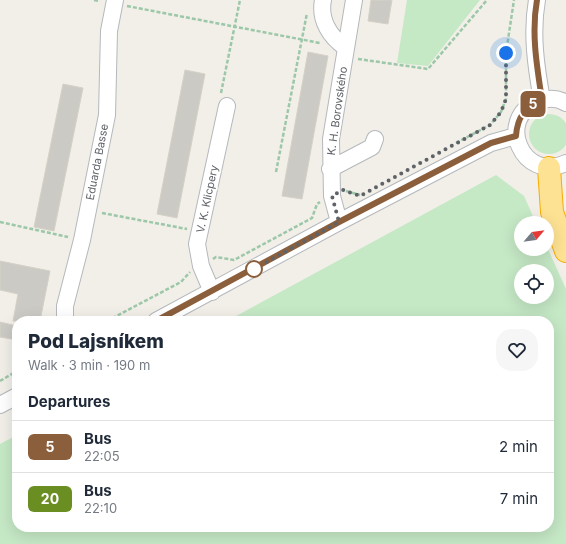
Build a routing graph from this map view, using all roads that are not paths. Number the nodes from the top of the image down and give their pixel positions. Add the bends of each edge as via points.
1 (323, 0) edge
2 (354, 0) edge
3 (537, 0) edge
4 (114, 2) edge
5 (346, 52) junction
6 (542, 100) junction
7 (566, 103) edge
8 (227, 106) road end
9 (516, 136) junction
10 (375, 139) dead end
11 (558, 165) edge
12 (330, 169) junction
13 (339, 222) junction
14 (566, 251) edge
15 (212, 292) junction
16 (65, 316) edge
17 (166, 316) edge
18 (12, 399) edge
19 (0, 405) edge

1 - 5 street via 324,24
2 - 5 street, K. H. Borovského
3 - 6 street via 534,15 535,55
4 - 16 street, Eduarda Basse via 109,31 107,115 82,240 65,306
5 - 12 street, K. H. Borovského via 331,139
6 - 7 street via 552,99
6 - 9 street via 533,103 520,117
8 - 15 street, V. K. Klicpery via 197,244 201,266
9 - 11 street via 524,154 535,164
9 - 13 street via 491,143
10 - 12 street via 372,148
11 - 14 highway via 552,212
12 - 13 street, K. H. Borovského via 332,196
13 - 15 street
15 - 17 street
18 - 19 street

